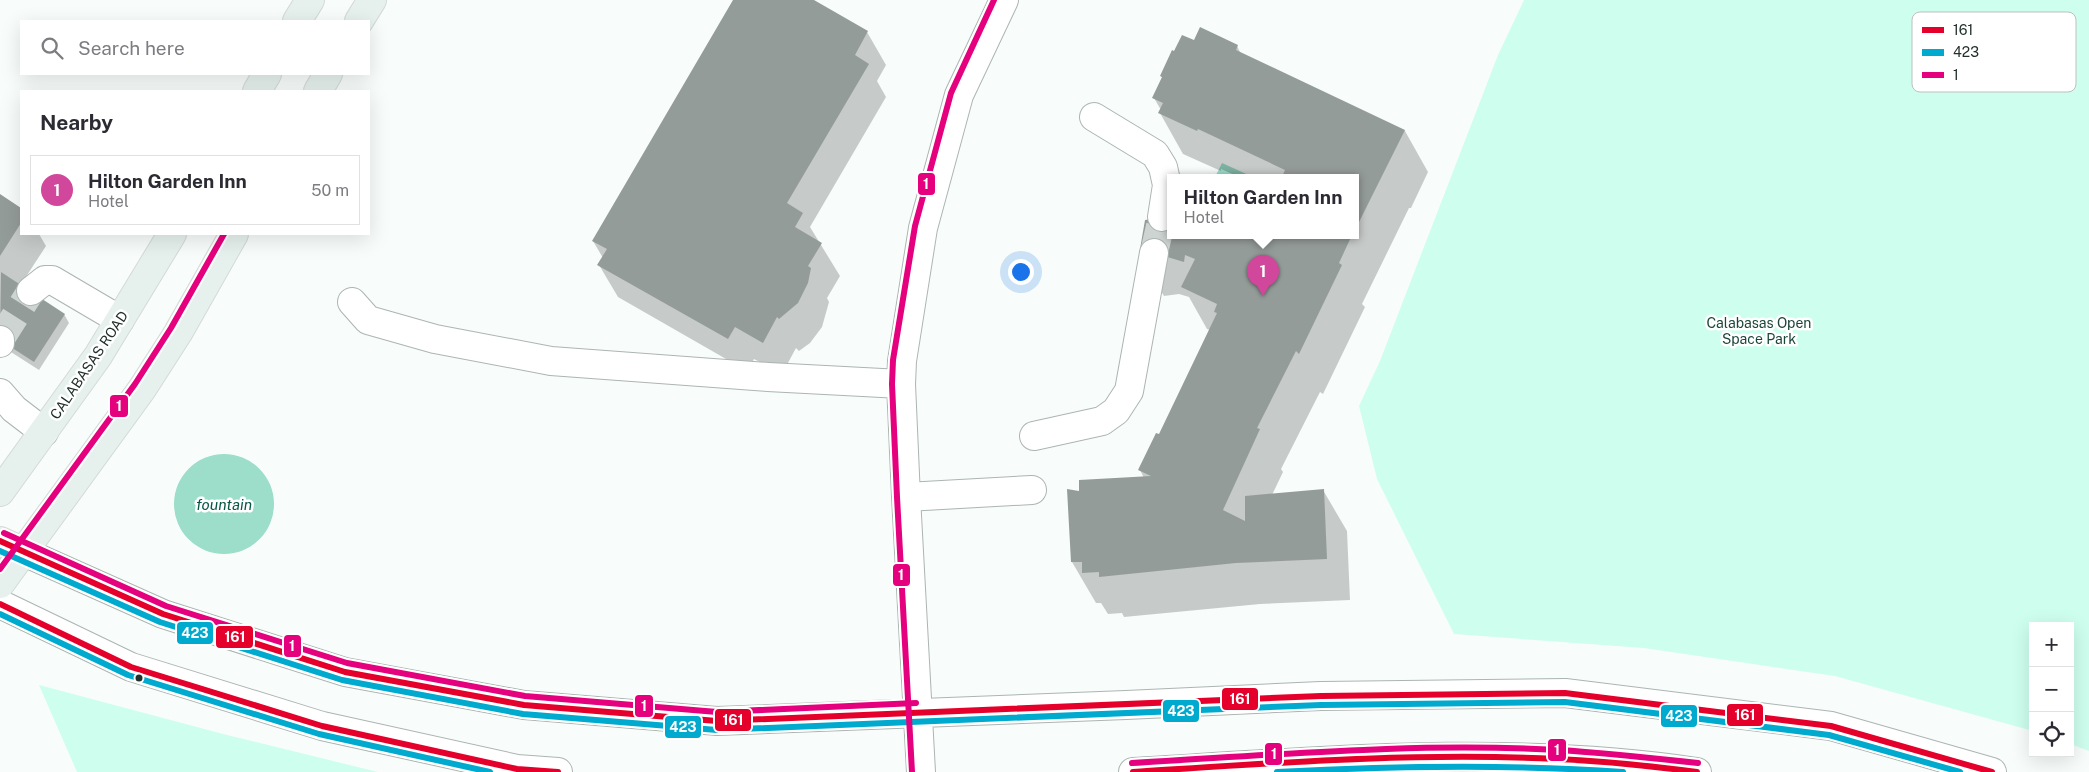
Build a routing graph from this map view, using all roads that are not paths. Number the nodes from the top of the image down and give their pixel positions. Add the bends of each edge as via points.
1 (310, 0) edge
2 (372, 0) edge
3 (1004, 0) edge
4 (298, 20) edge
5 (360, 20) edge
6 (266, 75) edge
7 (327, 75) edge
8 (258, 90) edge
9 (319, 90) edge
10 (1094, 117) dead end
11 (1162, 217) tunnel mouth
12 (171, 235) edge
13 (231, 237) edge
14 (1154, 254) tunnel mouth
15 (30, 291) tunnel mouth
16 (352, 302) dead end
17 (120, 320) junction
18 (901, 384) junction
19 (0, 393) edge
20 (44, 432) junction
21 (1034, 436) dead end
22 (1032, 490) dead end
23 (0, 492) edge
24 (906, 497) junction
25 (12, 547) edge
26 (0, 584) edge
27 (0, 604) edge
28 (916, 712) junction
29 (558, 772) edge
30 (921, 772) edge
31 (1133, 772) edge
32 (1697, 772) edge
33 (1992, 772) edge

1 - 4 main road
2 - 5 main road
3 - 18 street via 960,95 923,228
6 - 8 main road
7 - 9 main road
10 - 11 street via 1155,154 1163,167 1167,184
12 - 17 main road, CALABASAS ROAD
13 - 25 main road via 178,333 142,389
14 - 21 street via 1129,391 1116,411 1102,421
15 - 17 street via 46,280 52,280
16 - 18 street via 368,320 435,339 551,361
17 - 20 main road, CALABASAS ROAD
18 - 24 street
19 - 20 street via 14,409
20 - 23 main road, CALABASAS ROAD
22 - 24 street
24 - 28 street
25 - 26 main road
25 - 28 street via 163,614 345,672 524,705 717,721
27 - 29 street via 131,667 322,726 517,769
28 - 30 street
28 - 33 street via 1321,696 1565,693 1831,726
31 - 32 street via 1377,758 1567,758

